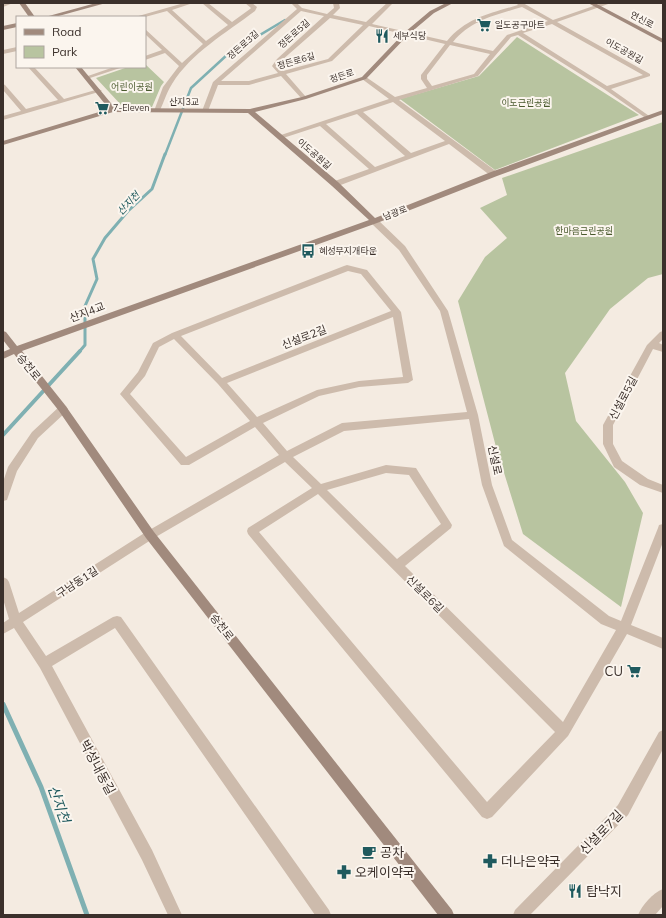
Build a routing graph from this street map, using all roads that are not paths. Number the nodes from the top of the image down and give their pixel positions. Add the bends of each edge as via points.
1 (10, 3) edge
2 (22, 3) edge
3 (103, 3) edge
4 (190, 3) edge
5 (205, 3) edge
6 (248, 3) edge
7 (294, 3) edge
8 (336, 3) edge
9 (387, 3) edge
10 (450, 3) edge
11 (591, 3) edge
12 (608, 3) edge
13 (521, 4) edge
14 (3, 5) edge
15 (597, 7) junction
16 (168, 9) junction
17 (300, 9) junction
18 (330, 15) junction
19 (31, 16) edge
20 (52, 16) edge
21 (142, 16) edge
22 (552, 22) junction
23 (367, 24) junction
24 (16, 25) edge
25 (232, 25) junction
26 (3, 28) edge
27 (146, 32) edge
28 (407, 33) junction
29 (519, 33) junction
30 (663, 41) edge
31 (449, 43) junction
32 (206, 45) junction
33 (16, 50) edge
34 (166, 51) junction
35 (3, 52) edge
36 (493, 53) junction
37 (146, 58) edge
38 (182, 66) junction
39 (33, 68) edge
40 (79, 68) edge
41 (117, 68) edge
42 (282, 75) junction
43 (88, 78) junction
44 (364, 78) junction
45 (215, 83) junction
46 (3, 86) edge
47 (430, 88) junction
48 (606, 88) junction
49 (99, 91) junction
50 (304, 98) junction
51 (393, 100) junction
52 (62, 101) junction
53 (113, 110) junction
54 (209, 110) junction
55 (157, 111) junction
56 (250, 111) junction
57 (358, 111) junction
58 (25, 112) junction
59 (663, 112) edge
60 (3, 118) edge
61 (649, 118) junction
62 (321, 123) junction
63 (280, 137) junction
64 (451, 141) junction
65 (3, 143) edge
66 (410, 156) junction
67 (375, 170) junction
68 (494, 174) junction
69 (335, 184) junction
70 (374, 221) junction
71 (126, 310) joint
72 (397, 312) junction
73 (3, 334) edge
74 (663, 334) edge
75 (175, 335) junction
76 (653, 344) junction
77 (663, 349) edge
78 (15, 350) junction
79 (3, 356) edge
80 (220, 382) junction
81 (63, 408) junction
82 (473, 415) junction
83 (256, 422) junction
84 (286, 456) junction
85 (320, 488) junction
86 (663, 489) edge
87 (3, 497) edge
88 (663, 528) edge
89 (150, 535) junction
90 (397, 566) junction
91 (3, 582) edge
92 (16, 621) junction
93 (624, 628) junction
94 (3, 629) edge
95 (663, 644) edge
96 (44, 664) junction
97 (564, 732) junction
98 (663, 736) edge
99 (663, 896) edge
100 (175, 915) edge
101 (324, 915) edge
102 (447, 915) edge
103 (520, 915) edge
104 (645, 915) edge

1 - 14 street
2 - 19 main road
3 - 20 main road
4 - 16 street
5 - 25 street
6 - 25 street via 254,7 253,10
7 - 17 street
8 - 18 street, 정든로5길 via 337,8
9 - 23 street, 정든로6길
10 - 28 main road, 정든로 via 432,12
11 - 15 main road, 연신로
12 - 15 street, 이도공원길
13 - 22 street
13 - 31 street via 465,26
15 - 22 street, 이도공원길
15 - 30 main road, 연신로
16 - 21 street
16 - 32 street
17 - 18 street
17 - 45 street, 정든로3길
18 - 23 street
18 - 42 street, 정든로5길 via 279,60 275,66
22 - 29 street, 이도공원길
22 - 48 street, 이도공원길 via 648,75
23 - 28 street
23 - 42 street, 정든로6길 via 330,60
24 - 26 main road
25 - 32 street
27 - 34 street
28 - 31 street
28 - 44 main road, 정든로
29 - 36 street, 이도공원길 via 509,36
29 - 48 street
31 - 36 street
31 - 47 street via 424,75
32 - 38 street
33 - 35 street
34 - 37 street
34 - 38 street
36 - 47 street, 이도공원길 via 476,75
38 - 55 street via 164,92
39 - 52 street
40 - 43 main road
41 - 43 street
42 - 45 street, 정든로6길 via 249,83
42 - 50 street
43 - 49 main road
44 - 50 main road, 정든로
44 - 51 street
45 - 54 street, 정든로3길
46 - 58 street
47 - 51 street, 이도공원길
48 - 61 street
49 - 52 street
49 - 53 main road
50 - 56 main road, 정든로
51 - 57 street, 이도공원길
51 - 64 street
52 - 58 street
53 - 55 main road
53 - 65 main road
54 - 55 main road, 산지3교
54 - 56 main road, 정든로
56 - 63 main road, 이도공원길
57 - 62 street, 이도공원길
57 - 66 street
58 - 60 street
59 - 61 main road, 남광로
61 - 68 main road, 남광로
62 - 63 street, 이도공원길
62 - 67 street
63 - 69 main road, 이도공원길
64 - 66 street, 이도공원길
64 - 68 street
66 - 67 street, 이도공원길
67 - 69 street, 이도공원길
68 - 70 main road, 남광로
69 - 70 main road, 이도공원길
70 - 71 main road, 남광로
70 - 82 street, 신설로 via 402,248 444,311
71 - 78 main road, 산지4교
72 - 75 street via 364,272 347,268
72 - 80 street, 신설로2길
72 - 83 street via 408,380 359,384 317,393
73 - 78 main road, 승천로
74 - 76 street, 신설로5길
75 - 80 street
75 - 83 street via 156,345 142,374 125,394 185,462
76 - 77 street
76 - 86 street, 신설로5길 via 608,425 608,444 618,464 644,482
78 - 79 main road
78 - 81 main road, 승천로
80 - 83 street
81 - 87 street via 35,435 12,470
81 - 89 main road, 승천로
82 - 84 street, 구남동1길 via 342,427
82 - 93 street, 신설로 via 487,485 508,543 605,620
83 - 84 street
84 - 85 street, 신설로6길
84 - 89 street, 구남동1길
85 - 90 street, 신설로6길
85 - 90 street via 386,469 412,471 447,524
85 - 97 street via 252,531 487,812
88 - 93 street
89 - 92 street, 구남동1길
89 - 102 main road, 승천로
90 - 97 street, 신설로6길
91 - 92 street, 박성내동길
92 - 94 street, 구남동1길
92 - 96 street, 박성내동길
93 - 95 street, 신설로
93 - 97 street
96 - 100 street, 박성내동길 via 147,855
96 - 101 street via 117,622
98 - 103 street, 신설로7길 via 623,810
99 - 104 street

